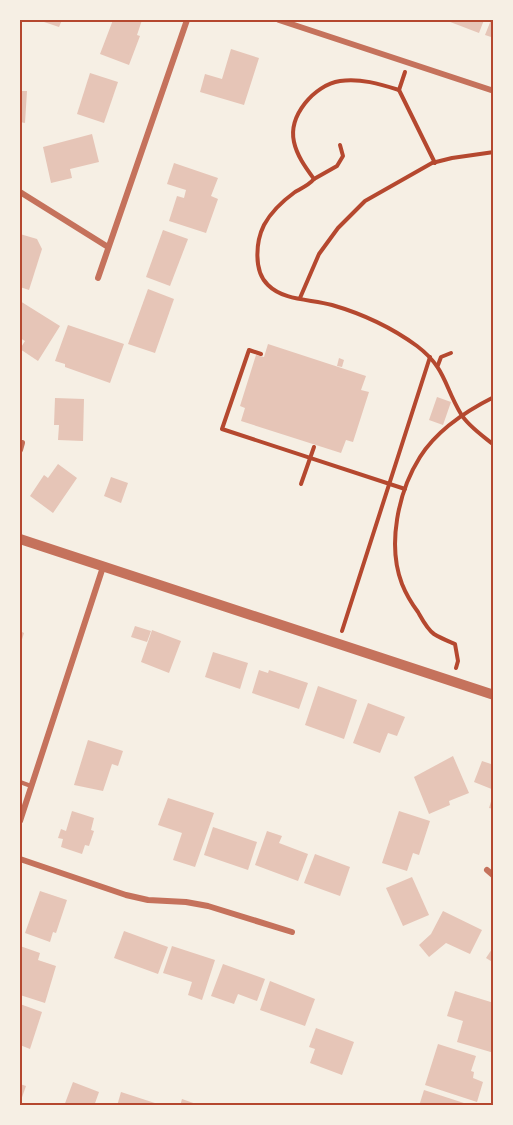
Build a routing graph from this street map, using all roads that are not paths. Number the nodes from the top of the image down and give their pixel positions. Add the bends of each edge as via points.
1 (187, 20) edge
2 (279, 20) edge
3 (494, 91) edge
4 (20, 192) edge
5 (108, 247) junction
6 (98, 278) dead end
7 (20, 539) edge
8 (103, 567) junction
9 (494, 695) edge
10 (20, 782) edge
11 (31, 786) junction
12 (20, 821) edge
13 (20, 859) edge
14 (486, 870) dead end
15 (494, 876) edge
16 (292, 932) dead end

1 - 5 street
2 - 3 street
4 - 5 street
5 - 6 street
7 - 8 street
8 - 9 street
8 - 11 street
10 - 11 lane
11 - 12 street
13 - 16 street via 126,895 208,906
14 - 15 street

